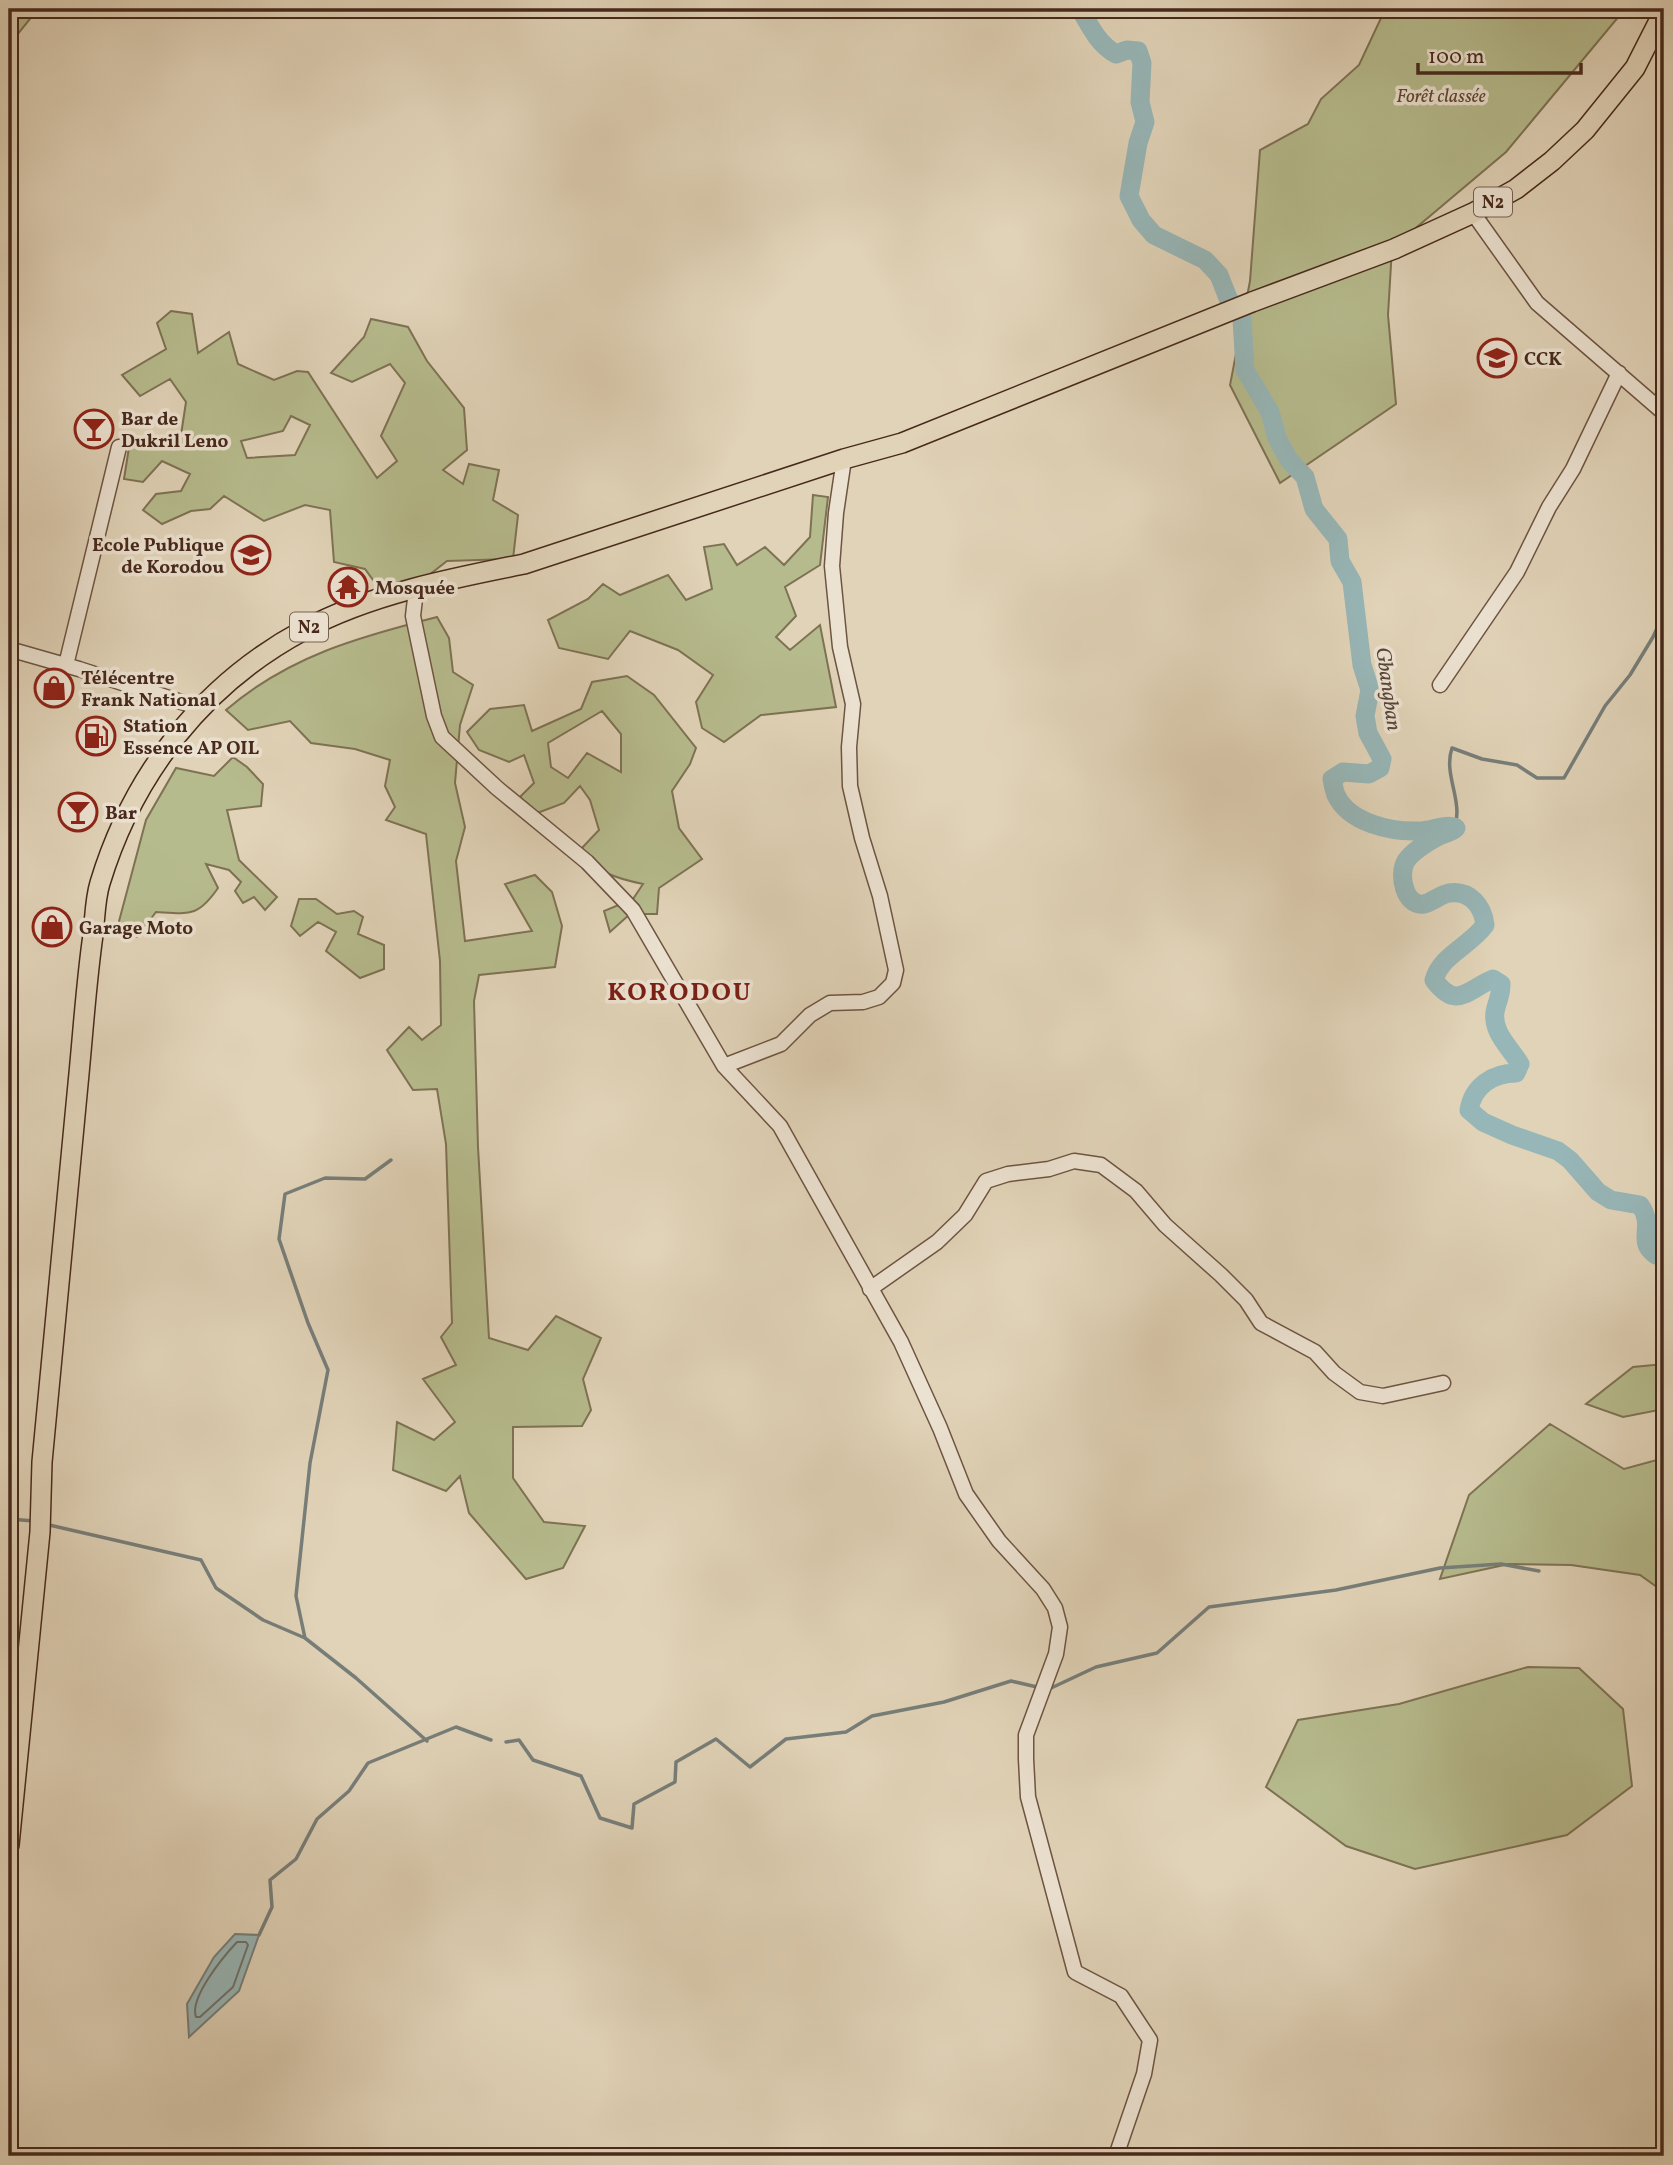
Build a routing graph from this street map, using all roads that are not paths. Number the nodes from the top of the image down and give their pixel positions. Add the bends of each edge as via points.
1 (1664, 11) edge
2 (1473, 213) junction
3 (1619, 373) junction
4 (1664, 413) edge
5 (119, 447) dead end
6 (844, 458) junction
7 (416, 590) junction
8 (9, 649) edge
9 (65, 665) junction
10 (1440, 685) dead end
11 (200, 708) junction
12 (724, 1066) junction
13 (870, 1289) junction
14 (1443, 1383) dead end
15 (9, 1845) edge
16 (1116, 2156) edge

1 - 2 highway, N2 via 1635,68 1585,130 1516,189
2 - 3 street via 1537,303
2 - 6 highway, N2 via 1394,249 902,443
3 - 4 street
3 - 10 street via 1517,572
5 - 9 street
6 - 7 highway, N2 via 524,564
6 - 12 street via 832,566 840,647 853,704 850,786 896,970 892,984 879,997 830,1003 810,1015 781,1044
7 - 11 highway, N2 via 369,602 304,629 239,670
7 - 12 street via 413,617 442,737 587,862 633,910
8 - 9 street
9 - 11 street
11 - 15 highway, N2 via 145,779 99,886
12 - 13 street via 780,1126
13 - 14 street via 937,1242 965,1215 986,1181 1074,1161 1101,1165 1136,1191 1165,1225 1240,1294 1261,1323 1315,1352 1360,1392 1383,1396
13 - 16 street via 901,1342 967,1494 999,1542 1055,1608 1060,1627 1056,1654 1026,1735 1028,1797 1075,1972 1121,1996 1150,2040 1144,2074

